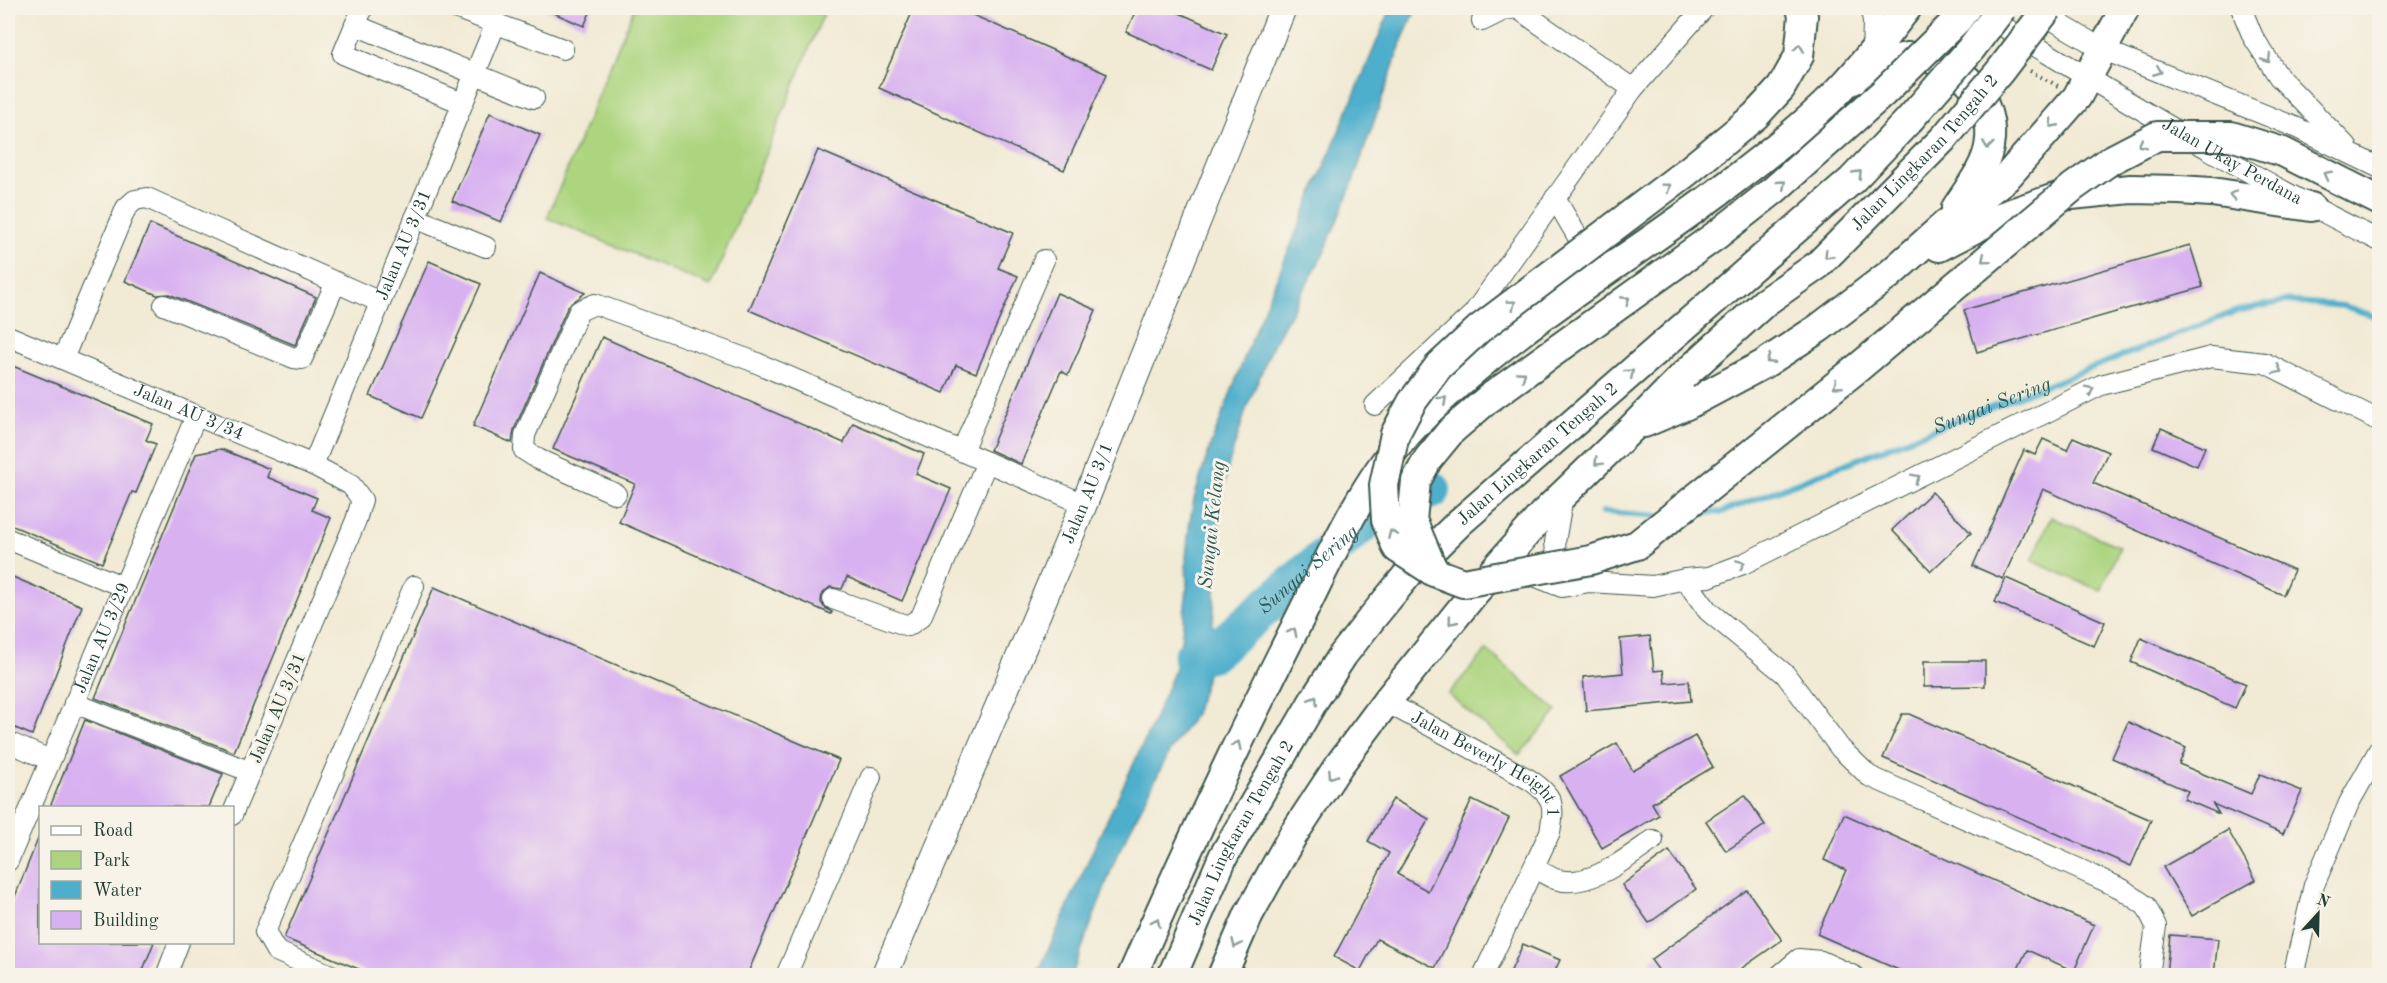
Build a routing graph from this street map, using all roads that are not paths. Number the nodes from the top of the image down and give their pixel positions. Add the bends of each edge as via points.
1 (457, 8) edge
2 (1283, 8) edge
3 (1704, 8) edge
4 (1801, 8) edge
5 (1871, 8) edge
6 (1907, 8) edge
7 (1966, 8) edge
8 (1971, 8) edge
9 (2002, 8) edge
10 (2031, 8) edge
11 (2048, 8) edge
12 (2125, 8) edge
13 (2241, 8) edge
14 (359, 16) edge
15 (1482, 21) dead end
16 (496, 23) junction
17 (563, 48) dead end
18 (2104, 50) junction
19 (1872, 53) junction
20 (474, 74) junction
21 (2088, 78) junction
22 (1846, 84) junction
23 (1633, 89) junction
24 (534, 98) dead end
25 (462, 103) junction
26 (2356, 157) junction
27 (2379, 168) edge
28 (1555, 198) junction
29 (2379, 201) edge
30 (2311, 207) junction
31 (415, 218) junction
32 (1946, 224) junction
33 (2379, 240) edge
34 (486, 247) dead end
35 (1044, 260) dead end
36 (1890, 274) junction
37 (1601, 276) junction
38 (336, 282) junction
39 (380, 302) junction
40 (164, 305) dead end
41 (8, 336) edge
42 (63, 359) junction
43 (1375, 405) dead end
44 (196, 416) junction
45 (2379, 421) edge
46 (1632, 429) junction
47 (962, 451) junction
48 (987, 462) junction
49 (313, 465) junction
50 (616, 494) dead end
51 (1563, 496) junction
52 (362, 500) joint
53 (1084, 504) junction
54 (8, 539) edge
55 (1434, 572) junction
56 (1685, 579) junction
57 (1589, 582) junction
58 (414, 586) dead end
59 (124, 587) junction
60 (1475, 592) junction
61 (833, 599) dead end
62 (1386, 702) junction
63 (74, 703) junction
64 (8, 742) edge
65 (2379, 748) edge
66 (50, 760) junction
67 (250, 772) junction
68 (871, 777) dead end
69 (234, 810) edge
70 (1653, 840) dead end
71 (8, 861) edge
72 (1534, 868) junction
73 (178, 944) edge
74 (166, 975) edge
75 (333, 975) edge
76 (786, 975) edge
77 (884, 975) edge
78 (1132, 975) edge
79 (1172, 975) edge
80 (1222, 975) edge
81 (1483, 975) edge
82 (1779, 975) edge
83 (1854, 975) edge
84 (2149, 975) edge
85 (2293, 975) edge

1 - 16 street
2 - 53 main road, Jalan AU 3/1
3 - 23 street
55 -> 4 highway, bridge via 1398,548 1386,520 1384,485 1395,434 1412,402 1438,367 1479,329 1755,116 1781,88 1798,56
5 - 19 street
6 - 19 highway
55 -> 7 highway, bridge via 1412,520 1416,481 1451,431 1488,399 1774,190 1883,93
8 - 21 street, Jalan Ukay Perdana
79 -> 9 highway, Jalan Lingkaran Tengah 2, bridge via 1223,857 1314,700 1372,618 1434,546 1852,180 1909,120
10 - 18 street
11 -> 46 highway, Jalan Lingkaran Tengah 2, bridge via 1937,145 1818,265 1765,302 1683,376
12 - 18 highway
13 -> 26 street via 2253,37 2279,77
14 - 20 street
14 - 25 street via 344,54
15 - 23 street via 1517,8
16 - 17 street
16 - 20 street, Jalan AU 3/31
18 - 21 highway
18 -> 26 street via 2225,98
19 - 22 highway
20 - 24 street
20 - 25 street, Jalan AU 3/31
21 - 30 street, Jalan Ukay Perdana
21 -> 32 highway via 2077,97 2006,177
22 -> 32 highway via 1908,57 1937,60 1972,83 1988,114 1990,146 1985,163
22 - 37 highway via 1742,174
23 - 28 street
25 - 31 street, Jalan AU 3/31
26 - 27 street
28 - 37 street
28 - 43 street via 1473,314
29 -> 55 highway, bridge via 2283,152 2231,136 2157,136 2110,160 2073,187 1841,382 1637,545 1591,560 1463,583
30 - 33 street, Jalan Ukay Perdana
30 -> 36 highway via 2179,189 2061,196 1991,220
31 - 34 street
31 - 39 street, Jalan AU 3/31
32 - 36 highway
35 - 47 street
36 -> 46 highway via 1764,364
78 -> 37 highway, bridge via 1266,684 1361,499 1417,423 1512,340
38 - 39 street
38 - 40 street via 302,359
38 - 42 street via 147,198 135,200 126,207
39 - 49 street, Jalan AU 3/31
41 - 42 street, Jalan AU 3/34
42 - 44 street, Jalan AU 3/34
44 - 49 street, Jalan AU 3/34
44 - 59 street, Jalan AU 3/29
56 -> 45 street via 1709,577 1743,564 2101,385 2211,357 2265,363
46 -> 51 highway, Jalan Lingkaran Tengah 2
47 - 48 street
47 - 50 street via 750,360 595,304 579,311 525,435 524,450
48 - 53 street
48 - 61 street via 921,617 908,626
49 - 52 street, Jalan AU 3/34 via 351,485
51 - 57 street via 1556,553
51 - 60 highway, Jalan Lingkaran Tengah 2
52 - 67 street, Jalan AU 3/31
53 - 77 main road, Jalan AU 3/1
54 - 59 street
56 - 57 street via 1653,586
56 - 84 street via 1708,611 1785,674 1840,748 1869,776 2122,889 2146,906 2156,926
57 - 60 street via 1562,587 1534,576
58 - 75 street via 266,932 276,951
59 - 63 street, Jalan AU 3/29
60 -> 62 highway, Jalan Lingkaran Tengah 2
62 - 72 street, Jalan Beverly Height 1 via 1547,792 1554,811 1550,832
62 -> 80 highway, Jalan Lingkaran Tengah 2 via 1293,835 1249,914
63 - 66 street, Jalan AU 3/29
63 - 67 street
64 - 66 street
65 - 85 street via 2349,803 2314,885
66 - 71 street, Jalan AU 3/29
67 - 69 street, Jalan AU 3/31
68 - 76 street
70 - 72 street via 1588,879 1557,879
72 - 81 street, Jalan Beverly Height 1
73 - 74 street
82 - 83 street via 1798,959 1821,961

